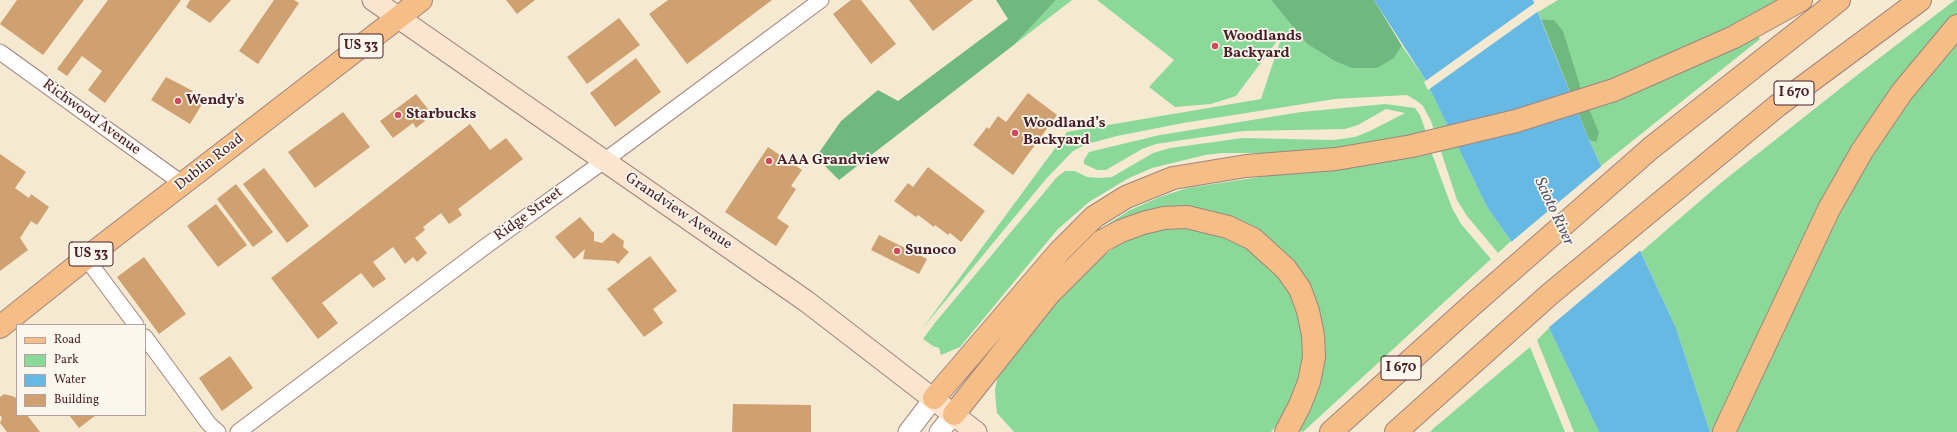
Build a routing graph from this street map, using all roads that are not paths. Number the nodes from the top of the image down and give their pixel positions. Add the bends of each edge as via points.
1 (373, 0) edge
2 (421, 0) edge
3 (821, 0) edge
4 (1801, 0) edge
5 (1839, 0) edge
6 (1920, 0) edge
7 (398, 17) junction
8 (1957, 26) edge
9 (0, 52) edge
10 (604, 161) junction
11 (183, 184) junction
12 (86, 258) junction
13 (135, 324) edge
14 (0, 326) edge
15 (146, 338) edge
16 (934, 398) junction
17 (954, 414) junction
18 (218, 432) edge
19 (238, 432) edge
20 (908, 432) edge
21 (940, 432) edge
22 (976, 432) edge
23 (1286, 432) edge
24 (1331, 432) edge
25 (1396, 432) edge
26 (1724, 432) edge

1 - 7 main road, Grandview Avenue
2 - 7 main road, Dublin Road / US 33
3 - 10 street, Ridge Street
4 - 16 main road via 1734,37 1614,90 1516,121 1412,146 1336,159 1246,166 1173,178 1126,198 1094,217 1059,252
5 - 24 main road, I 670 via 1651,148 1472,304
6 - 25 main road, I 670 via 1777,106 1550,294
7 - 10 main road, Grandview Avenue
7 - 11 main road, Dublin Road / US 33
8 - 26 main road via 1902,92 1862,151 1829,209
9 - 11 street, Richwood Avenue
10 - 16 main road, Grandview Avenue via 806,301
10 - 19 street, Ridge Street
11 - 12 main road, Dublin Road / US 33
12 - 13 street
12 - 14 main road, Dublin Road / US 33
15 - 18 street via 209,424
16 - 17 main road, Grandview Avenue
16 - 20 street
17 - 21 street
17 - 22 main road, Grandview Avenue
17 - 23 main road via 1049,294 1102,241 1143,222 1187,217 1228,227 1253,239 1286,269 1300,289 1313,335 1314,357 1309,382

